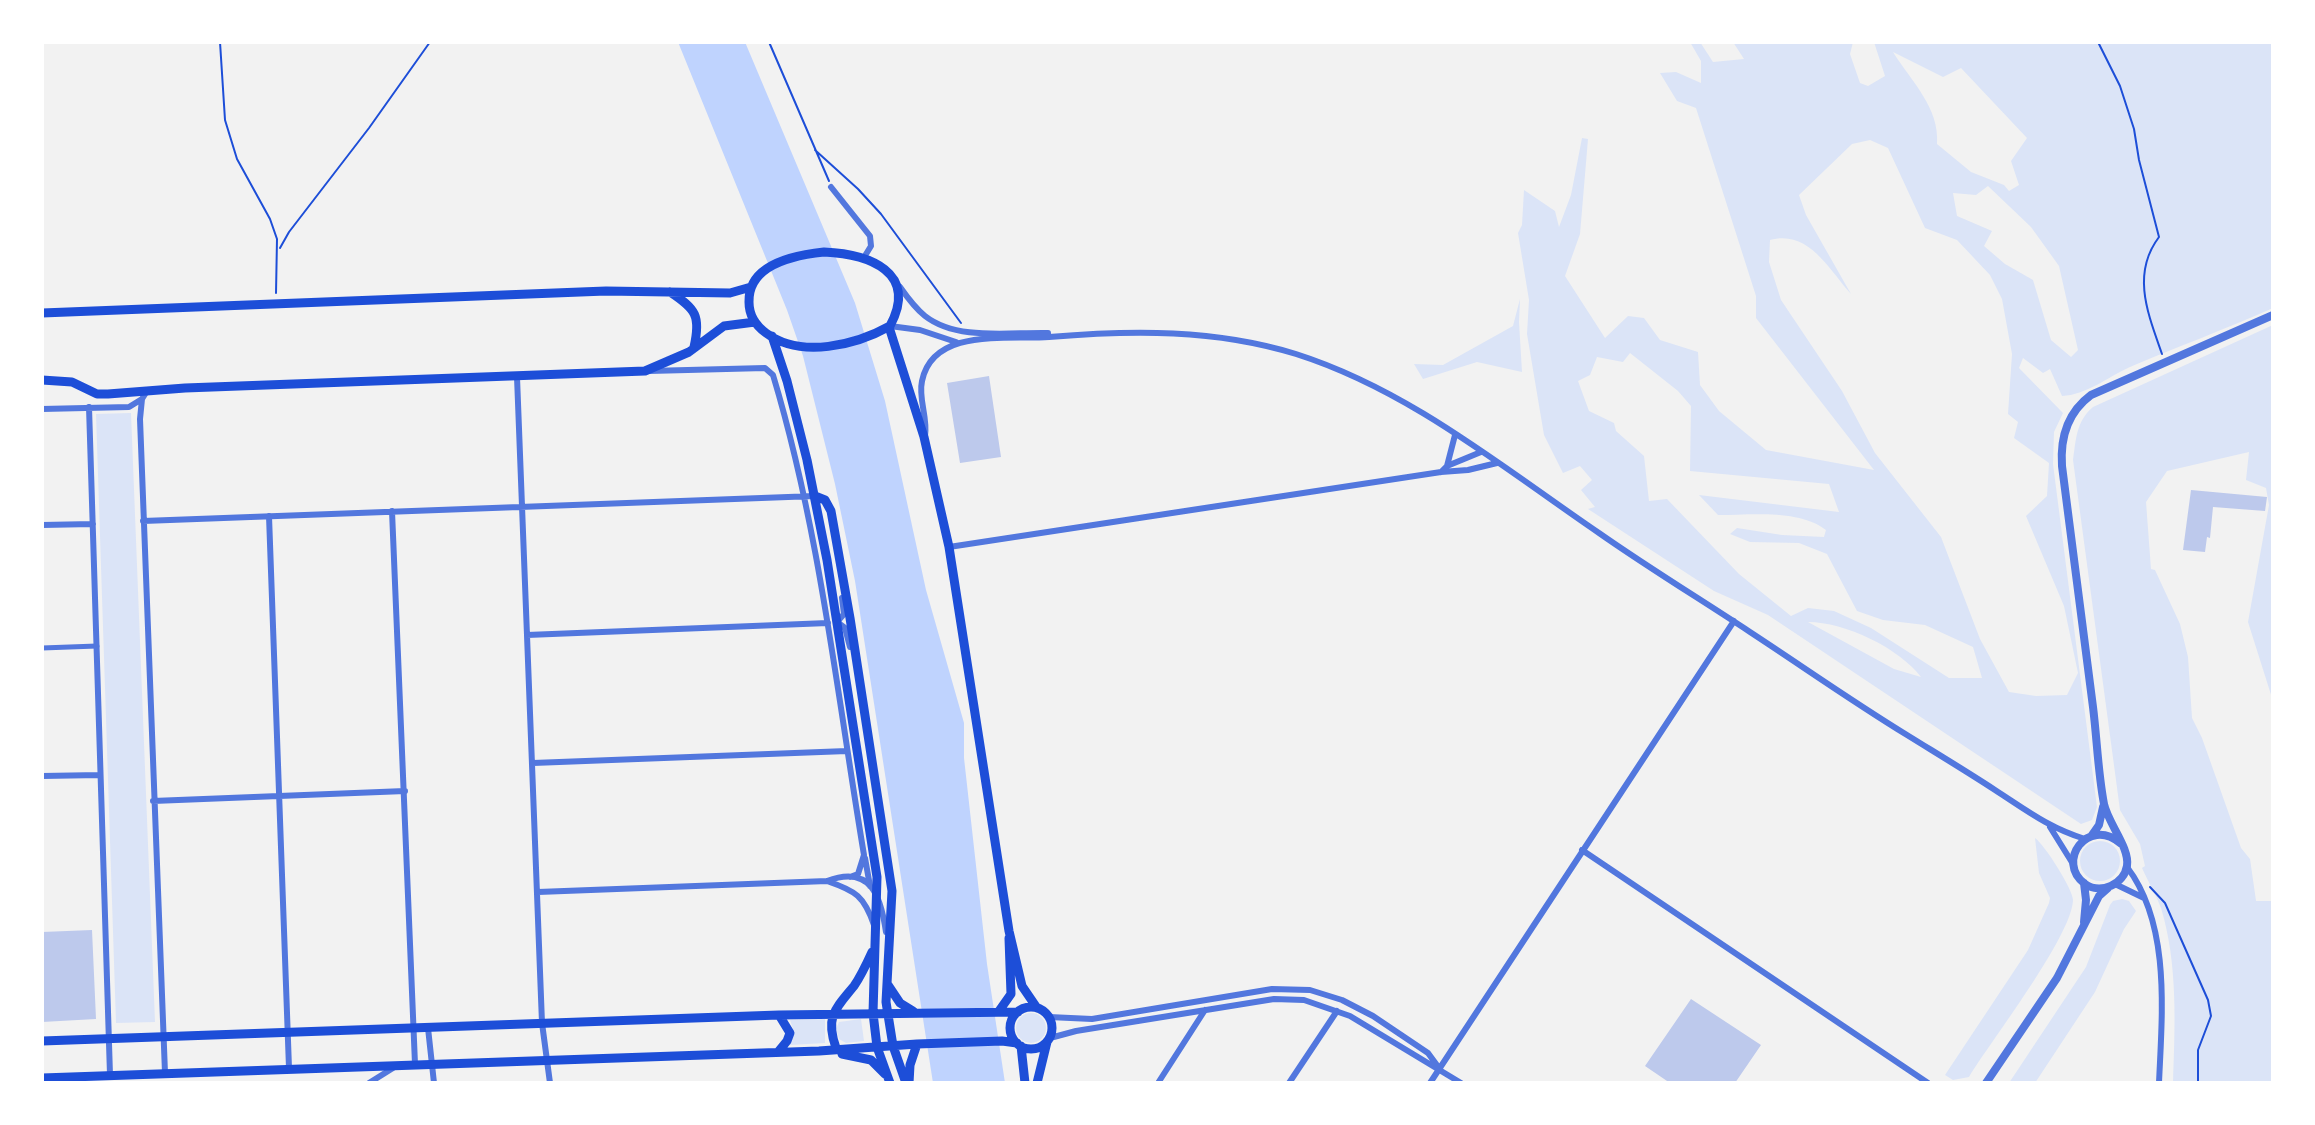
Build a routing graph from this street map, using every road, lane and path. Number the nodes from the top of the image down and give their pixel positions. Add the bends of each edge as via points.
1 (220, 42) edge
2 (430, 42) edge
3 (769, 42) edge
4 (2098, 42) edge
5 (815, 150) junction
6 (831, 187) joint
7 (278, 251) junction
8 (863, 259) junction
9 (899, 286) junction
10 (751, 287) junction
11 (668, 291) junction
12 (274, 304) junction
13 (42, 313) edge
14 (2273, 315) edge
15 (755, 322) junction
16 (887, 328) junction
17 (968, 332) junction
18 (1076, 334) junction
19 (772, 336) junction
20 (960, 343) junction
21 (694, 347) junction
22 (2164, 363) junction
23 (645, 371) junction
24 (517, 377) junction
25 (42, 380) edge
26 (145, 395) junction
27 (89, 407) junction
28 (42, 409) edge
29 (1455, 435) junction
30 (924, 437) junction
31 (1481, 452) junction
32 (1497, 463) junction
33 (1444, 469) junction
34 (804, 495) junction
35 (815, 496) junction
36 (522, 506) junction
37 (392, 511) junction
38 (269, 516) junction
39 (143, 521) junction
40 (93, 524) junction
41 (42, 525) edge
42 (949, 547) junction
43 (839, 554) junction
44 (1734, 621) junction
45 (832, 623) junction
46 (527, 635) junction
47 (98, 646) junction
48 (42, 648) edge
49 (858, 681) junction
50 (847, 751) junction
51 (533, 763) junction
52 (100, 775) junction
53 (42, 776) edge
54 (405, 791) junction
55 (277, 797) junction
56 (153, 801) junction
57 (2104, 804) junction
58 (2050, 827) junction
59 (2089, 837) junction
60 (2120, 843) junction
61 (1582, 850) junction
62 (864, 855) junction
63 (2073, 864) junction
64 (2127, 867) junction
65 (850, 877) junction
66 (827, 881) junction
67 (2084, 883) junction
68 (2112, 885) junction
69 (2148, 885) dead end
70 (874, 890) junction
71 (538, 892) junction
72 (2144, 898) junction
73 (2083, 925) junction
74 (876, 931) junction
75 (1009, 931) junction
76 (889, 944) junction
77 (875, 945) junction
78 (887, 984) junction
79 (1011, 994) junction
80 (1037, 1008) junction
81 (835, 1009) junction
82 (998, 1010) junction
83 (1205, 1010) junction
84 (1019, 1011) junction
85 (1337, 1011) junction
86 (916, 1012) junction
87 (873, 1013) junction
88 (888, 1013) junction
89 (779, 1015) junction
90 (1049, 1017) junction
91 (542, 1023) junction
92 (413, 1028) junction
93 (428, 1028) junction
94 (287, 1032) junction
95 (163, 1037) junction
96 (108, 1039) junction
97 (1048, 1040) junction
98 (42, 1041) edge
99 (917, 1044) junction
100 (1019, 1045) junction
101 (893, 1046) junction
102 (877, 1047) junction
103 (836, 1048) junction
104 (819, 1051) junction
105 (778, 1052) junction
106 (848, 1054) junction
107 (545, 1060) junction
108 (431, 1063) junction
109 (415, 1064) junction
110 (398, 1065) junction
111 (289, 1068) junction
112 (1439, 1068) junction
113 (165, 1073) junction
114 (110, 1075) junction
115 (42, 1078) edge
116 (889, 1081) edge
117 (369, 1083) edge
118 (434, 1083) edge
119 (550, 1083) edge
120 (907, 1083) edge
121 (1025, 1083) edge
122 (1037, 1083) edge
123 (1158, 1083) edge
124 (1289, 1083) edge
125 (1430, 1083) edge
126 (1461, 1083) edge
127 (1928, 1083) edge
128 (1986, 1083) edge
129 (2159, 1083) edge
130 (2198, 1083) edge

1 - 7 path via 225,120 237,159 273,225
2 - 7 path
3 - 5 path
4 - 22 path via 2134,129 2158,229 2144,266 2144,289
5 - 6 path
5 - 17 path via 881,214
6 - 8 street via 870,236
7 - 12 path
8 - 9 main road via 883,268
8 - 10 main road via 824,252 789,257 769,267
9 - 16 main road via 898,307
9 - 17 street via 927,317
10 - 11 main road via 734,293
10 - 15 main road
11 - 12 main road
11 - 21 main road via 696,316
12 - 13 main road
14 - 22 street
15 - 19 main road
15 - 21 main road via 724,326
16 - 19 main road via 819,346
16 - 20 street via 920,330
16 - 30 main road
17 - 18 street
18 - 20 street
18 - 29 street via 1180,333 1281,350 1356,376
19 - 35 main road
20 - 30 street via 938,354 921,381
21 - 23 main road
22 - 57 street via 2085,399 2069,420 2062,444
23 - 24 main road
23 - 34 street via 765,368 773,375
24 - 26 main road
24 - 36 street
25 - 26 main road via 72,382 97,394
26 - 27 street via 129,407
26 - 39 street via 140,419
27 - 28 street
27 - 40 street
29 - 31 street
29 - 33 street
30 - 42 main road
31 - 32 street
31 - 33 street
32 - 33 street
32 - 44 street
33 - 42 street
34 - 35 street
34 - 36 street
34 - 45 street
35 - 43 main road via 828,503
35 - 45 main road
36 - 37 street
36 - 46 street
37 - 38 street
37 - 54 street
38 - 39 street
38 - 55 street
39 - 56 street
40 - 41 street
40 - 47 street
42 - 75 main road
43 - 45 street via 844,614
43 - 49 main road
44 - 58 street
44 - 61 street
45 - 46 street
45 - 49 street via 847,632
45 - 50 street
45 - 70 main road via 877,877
46 - 51 street
47 - 48 street
47 - 52 street
49 - 76 main road via 892,891
50 - 51 street
50 - 62 street
51 - 71 street
52 - 53 street
52 - 96 street
54 - 55 street
54 - 92 street
55 - 56 street
55 - 94 street
56 - 95 street
57 - 59 street via 2099,825
57 - 60 street
58 - 59 street
58 - 63 street
59 - 60 street via 2107,835
59 - 63 street via 2077,847
60 - 64 street
61 - 112 street
61 - 127 street
62 - 65 street via 858,874
62 - 70 street
63 - 67 street
64 - 68 street
64 - 72 street
65 - 66 street
65 - 70 street
66 - 71 street
66 - 74 street via 866,902
67 - 68 street
67 - 73 street
68 - 72 street
68 - 73 street via 2099,896
69 - 130 path via 2165,903 2208,1000 2211,1016 2198,1050
70 - 74 main road
70 - 76 street
71 - 91 street
72 - 129 street via 2158,947
73 - 128 street via 2057,978
74 - 77 main road
75 - 79 main road
75 - 80 main road via 1022,986
76 - 78 main road
77 - 81 main road via 856,983
77 - 87 main road
78 - 86 main road via 900,1003
78 - 88 main road
79 - 82 main road
79 - 84 main road
80 - 84 main road
80 - 90 main road
81 - 87 main road
81 - 89 main road
81 - 103 main road via 831,1035
82 - 84 main road
82 - 86 main road
83 - 85 street via 1289,998
83 - 97 street
83 - 123 street
84 - 100 main road via 1010,1028
85 - 112 street
85 - 124 street
86 - 88 main road
87 - 88 main road
87 - 102 main road
88 - 101 main road
89 - 91 main road
89 - 105 main road via 790,1033
90 - 97 main road
90 - 112 street via 1092,1019 1264,990 1310,990 1373,1016 1428,1053
91 - 93 main road
91 - 107 street
92 - 93 main road
92 - 94 main road
92 - 109 street
93 - 108 street
94 - 95 main road
94 - 111 street
95 - 96 main road
95 - 113 street
96 - 98 main road
96 - 114 street
97 - 100 main road via 1037,1048
97 - 122 main road
99 - 100 main road
99 - 101 main road
99 - 120 main road
100 - 121 main road
101 - 102 main road
101 - 120 main road
102 - 103 main road
102 - 116 main road
103 - 104 main road
103 - 106 main road
104 - 105 main road
104 - 106 main road
105 - 107 main road
106 - 116 main road via 871,1060
107 - 108 main road
107 - 119 street
108 - 109 main road
108 - 118 street
109 - 110 main road
110 - 111 main road
110 - 117 street
111 - 113 main road
112 - 125 street
112 - 126 street
113 - 114 main road
114 - 115 main road

